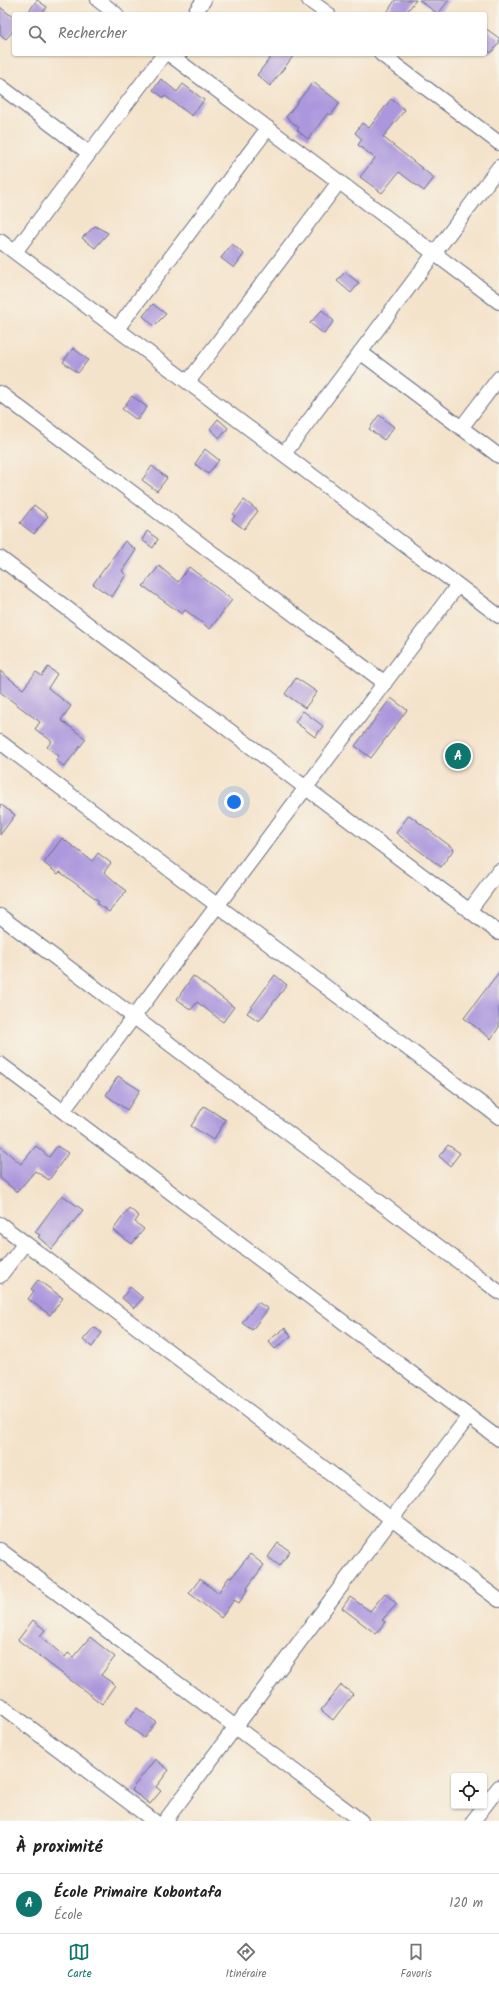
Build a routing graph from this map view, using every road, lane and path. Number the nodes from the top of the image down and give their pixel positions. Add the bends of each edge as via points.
1 (98, 0) edge
2 (204, 0) edge
3 (309, 0) edge
4 (113, 12) edge
5 (195, 12) edge
6 (325, 12) edge
7 (162, 56) edge
8 (173, 56) edge
9 (384, 56) edge
10 (0, 86) edge
11 (268, 128) junction
12 (499, 143) edge
13 (89, 153) junction
14 (499, 167) edge
15 (339, 182) junction
16 (0, 241) edge
17 (15, 252) junction
18 (434, 253) junction
19 (499, 302) edge
20 (117, 329) junction
21 (360, 352) junction
22 (499, 378) edge
23 (188, 382) junction
24 (0, 393) edge
25 (461, 428) junction
26 (284, 454) junction
27 (499, 456) edge
28 (0, 558) edge
29 (458, 585) junction
30 (499, 616) edge
31 (385, 683) junction
32 (0, 742) edge
33 (306, 788) junction
34 (499, 871) edge
35 (217, 905) junction
36 (469, 911) junction
37 (0, 916) edge
38 (499, 933) edge
39 (133, 1017) junction
40 (0, 1064) edge
41 (63, 1111) junction
42 (499, 1117) edge
43 (0, 1224) edge
44 (25, 1243) junction
45 (0, 1276) edge
46 (499, 1292) edge
47 (469, 1416) junction
48 (499, 1439) edge
49 (392, 1519) junction
50 (0, 1550) edge
51 (499, 1600) edge
52 (0, 1705) edge
53 (236, 1727) junction
54 (499, 1787) edge
55 (154, 1821) edge
56 (165, 1821) edge
57 (361, 1821) edge
58 (474, 1821) edge

1 - 4 street
2 - 5 street
3 - 6 street
7 - 13 street
8 - 11 street
9 - 12 street
10 - 13 street
11 - 15 street
11 - 20 street
13 - 17 street
14 - 18 street
15 - 18 street
15 - 23 street
16 - 17 street
17 - 20 street
18 - 19 street
18 - 21 street
20 - 23 street
21 - 25 street
21 - 26 street
22 - 25 street
23 - 26 street
24 - 31 street
25 - 27 street
26 - 29 street
28 - 33 street
29 - 30 street
29 - 31 street
31 - 33 street
32 - 35 street
33 - 35 street
33 - 36 street
34 - 36 street
35 - 39 street
35 - 42 street
36 - 38 street
37 - 39 street
39 - 41 street
39 - 46 street
40 - 41 street
41 - 47 street
43 - 44 street
44 - 45 street
44 - 49 street
47 - 48 street
47 - 49 street
49 - 51 street
49 - 53 street
50 - 53 street
52 - 55 street
53 - 56 street
53 - 57 street
54 - 58 street

